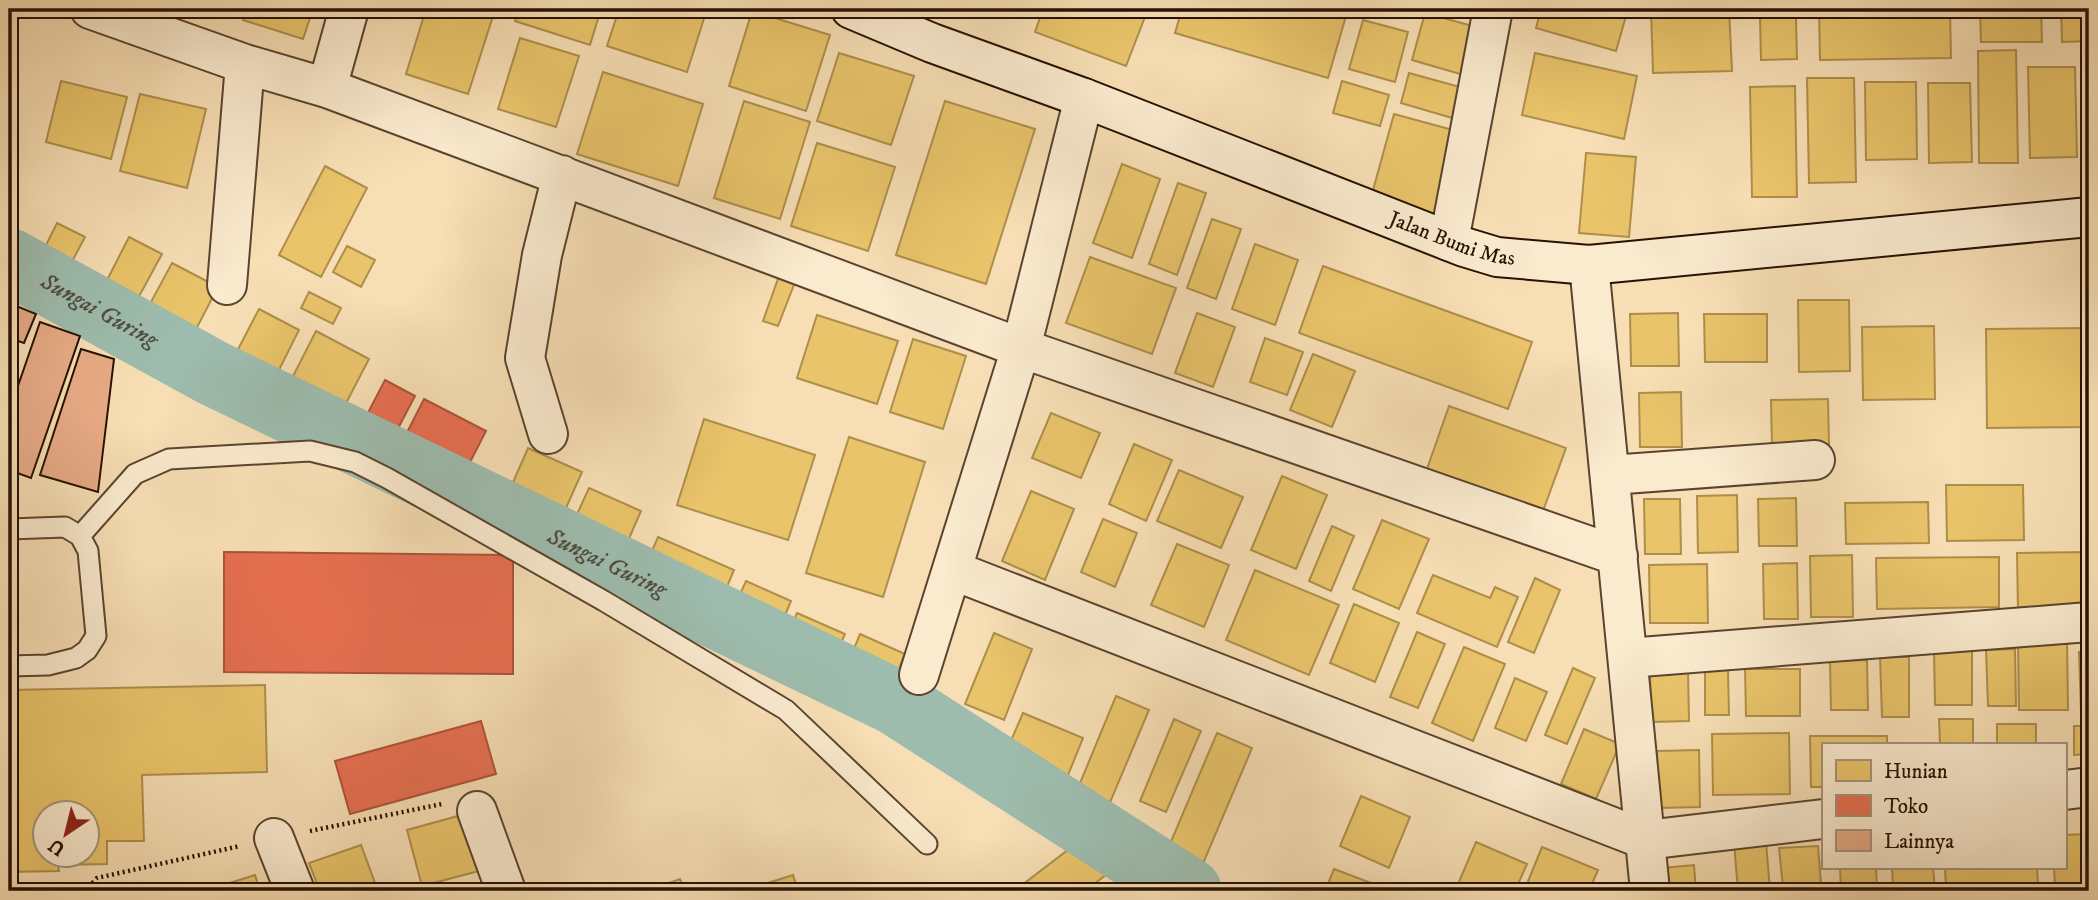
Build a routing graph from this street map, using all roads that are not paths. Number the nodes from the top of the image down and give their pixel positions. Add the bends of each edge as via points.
1 (90, 9) edge
2 (349, 9) edge
3 (851, 9) edge
4 (1493, 9) edge
5 (245, 64) junction
6 (327, 88) junction
7 (1083, 99) junction
8 (562, 175) junction
9 (2089, 217) edge
10 (1449, 241) junction
11 (1589, 265) junction
12 (227, 285) dead end
13 (1021, 348) junction
14 (548, 434) dead end
15 (1815, 460) dead end
16 (1611, 475) junction
17 (9, 529) edge
18 (80, 536) junction
19 (1618, 556) junction
20 (952, 570) junction
21 (2089, 622) edge
22 (1628, 658) junction
23 (9, 666) edge
24 (919, 675) dead end
25 (2089, 788) edge
26 (2066, 790) edge
27 (477, 811) dead end
28 (1822, 819) edge
29 (274, 838) dead end
30 (1646, 840) junction
31 (927, 844) dead end
32 (295, 891) edge
33 (506, 891) edge
34 (1650, 891) edge

1 - 5 street
2 - 6 street
3 - 7 street, Jalan Bumi Mas
4 - 10 street
5 - 6 street
5 - 12 street
6 - 8 street
7 - 10 street, Jalan Bumi Mas
7 - 13 street
8 - 13 street
8 - 14 street via 542,255 525,358
9 - 11 street, Jalan Bumi Mas
10 - 11 street, Jalan Bumi Mas via 1496,257
11 - 16 street
13 - 19 street
13 - 20 street
15 - 16 street
16 - 19 street
17 - 18 lane via 65,527
18 - 23 lane via 88,551 96,636 76,658 48,665
18 - 31 lane via 135,474 169,459 310,451 355,462 592,594 786,710
19 - 22 street
20 - 24 street
20 - 30 street
21 - 22 street
22 - 30 street
25 - 26 street
27 - 33 street
28 - 30 street
29 - 32 street
30 - 34 street

